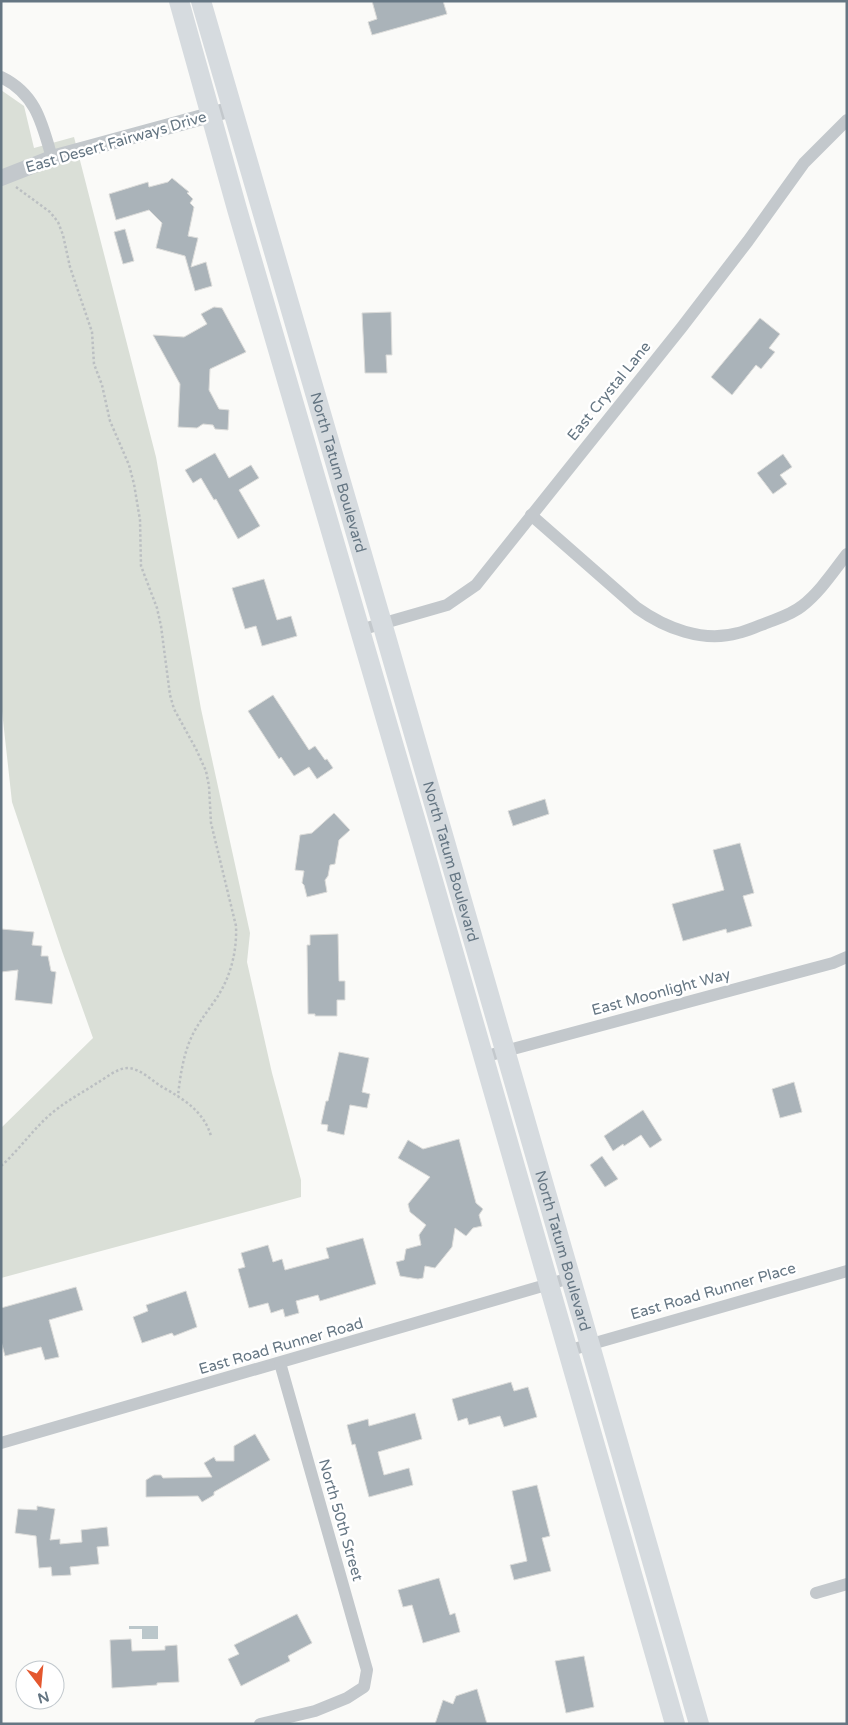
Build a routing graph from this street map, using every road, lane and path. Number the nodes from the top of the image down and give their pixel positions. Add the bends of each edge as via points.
1 (179, 1) edge
2 (201, 1) edge
3 (1, 76) edge
4 (232, 109) junction
5 (211, 115) junction
6 (847, 120) edge
7 (52, 158) junction
8 (3, 177) edge
9 (531, 515) junction
10 (847, 554) edge
11 (382, 623) junction
12 (360, 630) junction
13 (847, 957) edge
14 (505, 1051) junction
15 (483, 1057) junction
16 (178, 1096) junction
17 (211, 1136) dead end
18 (1, 1166) edge
19 (847, 1271) edge
20 (570, 1278) junction
21 (549, 1285) junction
22 (589, 1344) junction
23 (567, 1351) junction
24 (280, 1363) junction
25 (1, 1443) edge
26 (847, 1584) edge
27 (816, 1592) dead end
28 (260, 1724) edge
29 (675, 1724) edge
30 (699, 1724) edge

1 - 5 main road, North Tatum Boulevard
2 - 4 main road, North Tatum Boulevard
3 - 7 street via 26,94 45,133
4 - 5 street, East Desert Fairways Drive
4 - 11 main road, North Tatum Boulevard
5 - 7 street, East Desert Fairways Drive
5 - 12 main road, North Tatum Boulevard
6 - 9 street, East Crystal Lane via 804,164 688,319
7 - 8 street, East Desert Fairways Drive
8 - 16 path via 50,212 63,235 92,332 94,364 110,421 134,484 143,574 157,608 170,695 206,771 211,823 236,926 229,976 193,1034
9 - 10 street via 637,608 661,623 702,636 737,634 800,607 817,592
9 - 11 street, East Crystal Lane via 476,584 462,596 446,605
11 - 12 street, East Crystal Lane
11 - 14 main road, North Tatum Boulevard
12 - 15 main road, North Tatum Boulevard
13 - 14 street, East Moonlight Way
14 - 15 street, East Moonlight Way
14 - 20 main road, North Tatum Boulevard
15 - 21 main road, North Tatum Boulevard
16 - 17 path via 202,1117
16 - 18 path via 134,1069 118,1071 53,1112
19 - 22 street, East Road Runner Place
20 - 21 street, East Road Runner Road
20 - 22 main road, North Tatum Boulevard
21 - 23 main road, North Tatum Boulevard
21 - 24 street, East Road Runner Road
22 - 23 street, East Road Runner Place
22 - 30 main road, North Tatum Boulevard
23 - 29 main road, North Tatum Boulevard
24 - 25 street, East Road Runner Road
24 - 28 street, North 50th Street via 367,1670 364,1687 347,1698 315,1711
26 - 27 street

